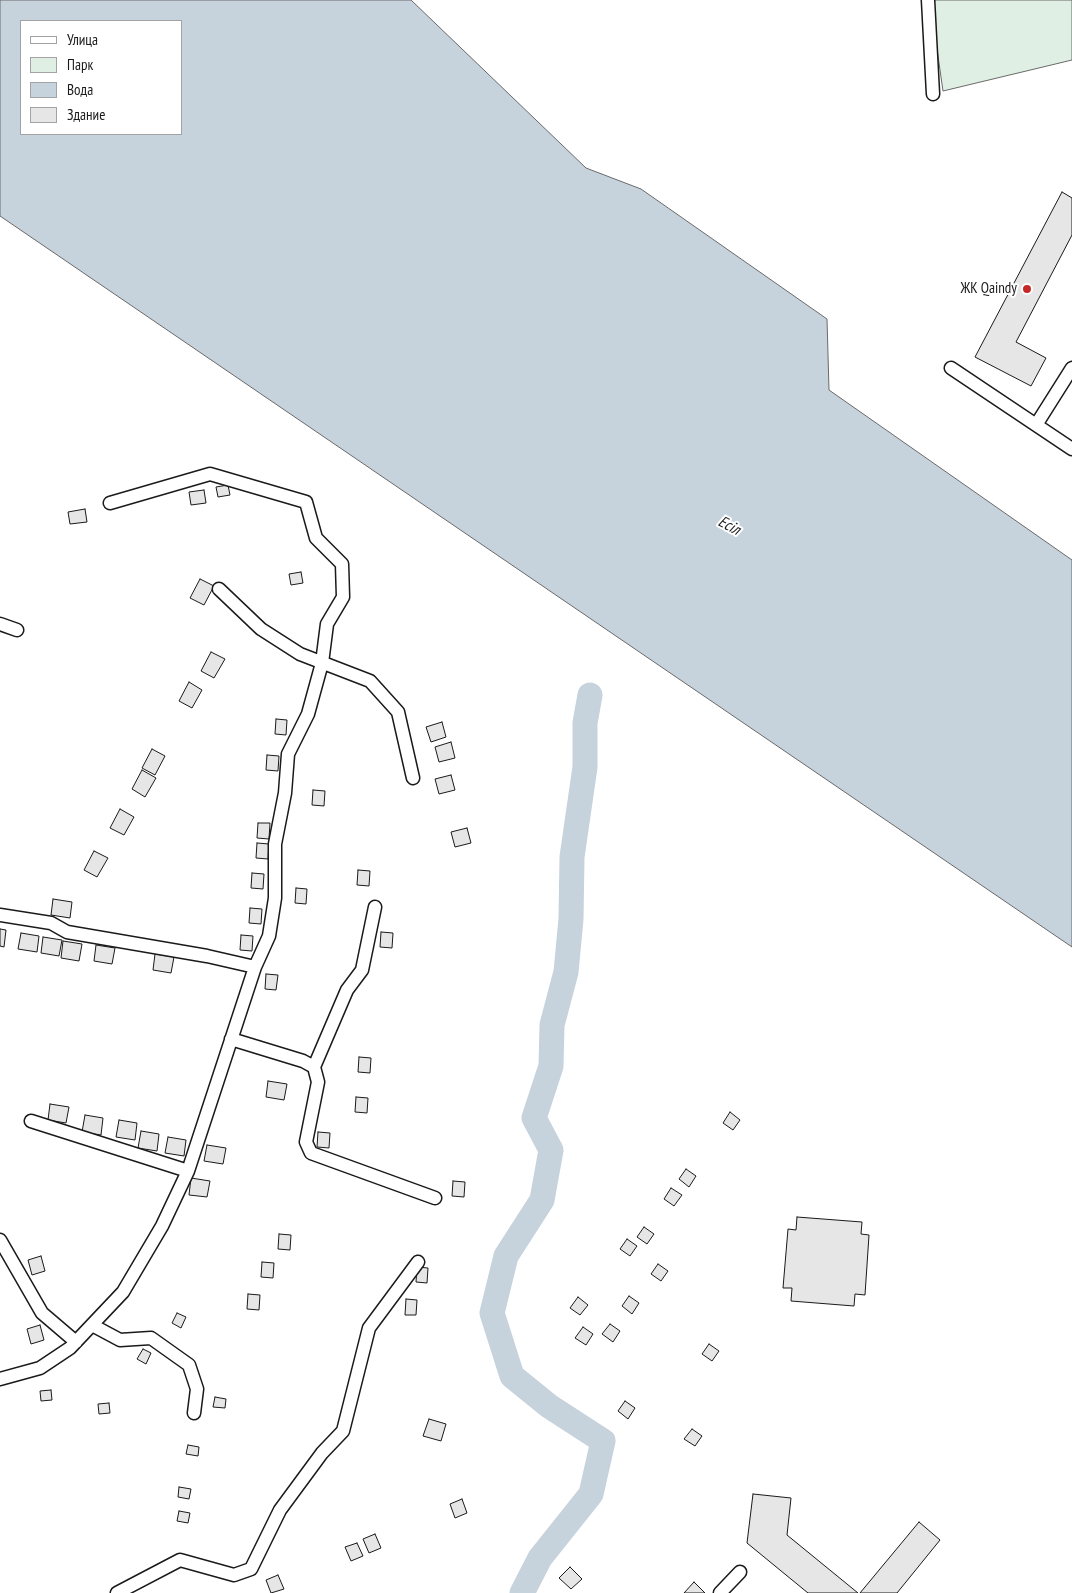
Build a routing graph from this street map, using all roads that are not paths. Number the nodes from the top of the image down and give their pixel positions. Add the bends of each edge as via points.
1 (928, 0) edge
2 (933, 94) dead end
3 (951, 368) dead end
4 (1072, 368) edge
5 (1036, 425) junction
6 (1072, 449) edge
7 (110, 503) dead end
8 (219, 589) dead end
9 (0, 624) edge
10 (17, 630) dead end
11 (322, 663) junction
12 (413, 778) dead end
13 (374, 907) dead end
14 (0, 915) edge
15 (255, 967) junction
16 (231, 1039) junction
17 (314, 1067) junction
18 (31, 1121) dead end
19 (188, 1170) junction
20 (435, 1198) dead end
21 (0, 1240) edge
22 (418, 1262) dead end
23 (92, 1325) junction
24 (76, 1342) junction
25 (0, 1379) edge
26 (194, 1413) dead end
27 (740, 1572) dead end
28 (117, 1593) edge
29 (720, 1593) edge

1 - 2 street
3 - 5 street
4 - 5 street
5 - 6 street
7 - 11 street via 210,474 306,502 316,538 342,564 343,597 327,624
8 - 11 street via 261,629 300,654
9 - 10 street
11 - 12 street via 370,681 398,712
11 - 15 street via 308,714 288,754 276,844 276,898 269,936
13 - 17 street via 362,970 347,990
14 - 15 street via 51,923 67,932
15 - 16 street
16 - 17 street
16 - 19 street
17 - 20 street via 318,1082 306,1142 311,1153
18 - 19 street
19 - 23 street via 162,1226 123,1292
21 - 24 street via 42,1313
22 - 28 street via 369,1328 343,1431 322,1453 280,1510 251,1568 234,1575 180,1560
23 - 24 street
23 - 26 street via 120,1340 151,1338 189,1365 197,1390
24 - 25 street via 40,1368
27 - 29 street

